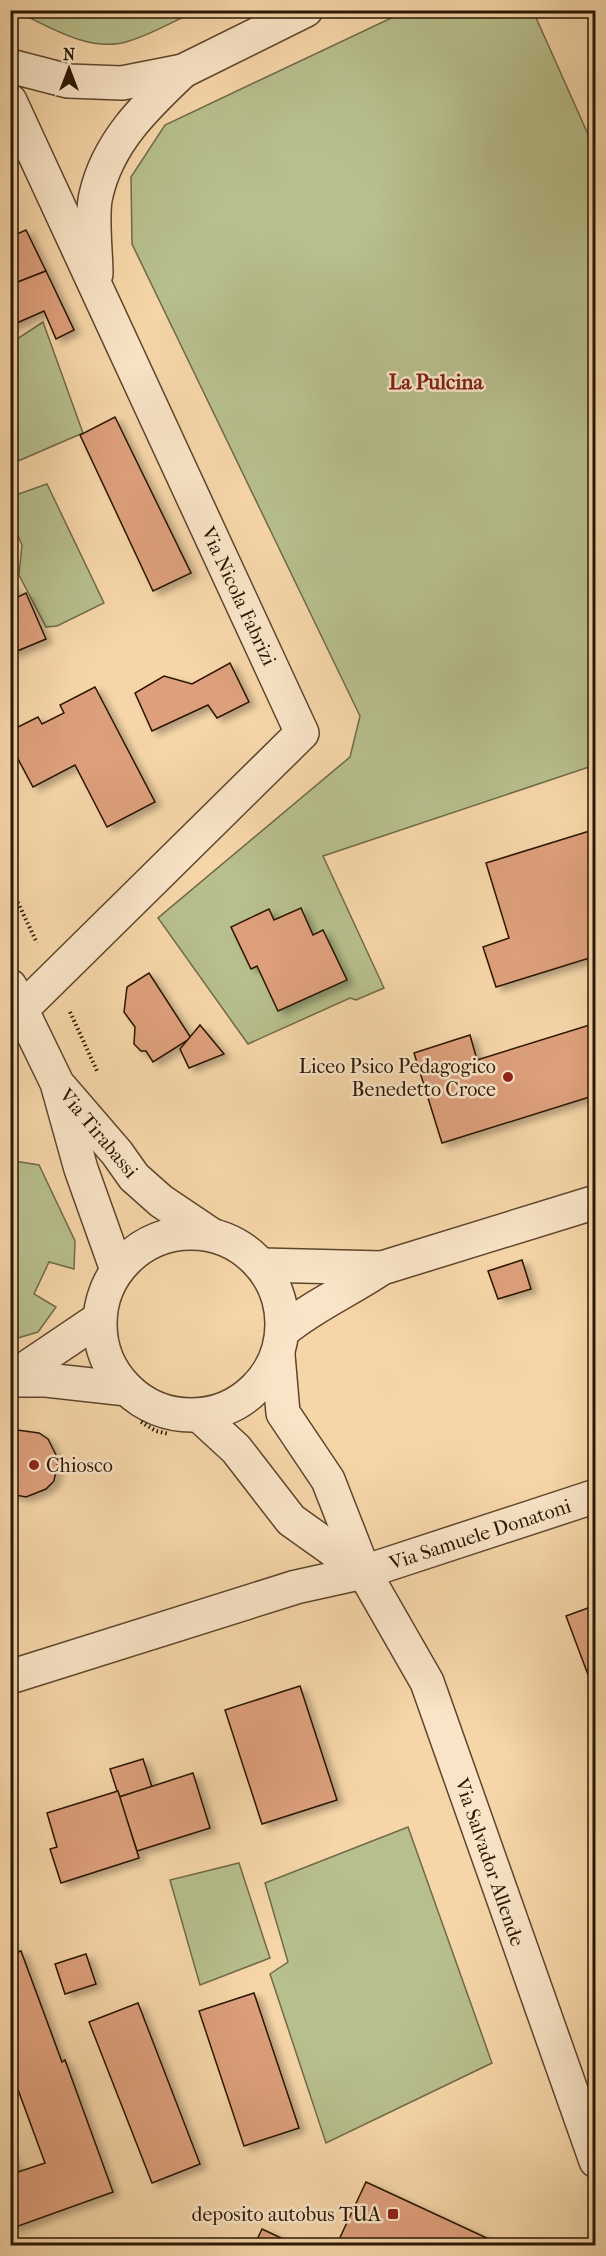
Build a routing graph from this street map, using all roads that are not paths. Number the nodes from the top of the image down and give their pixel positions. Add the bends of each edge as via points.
1 (306, 10) edge
2 (10, 66) edge
3 (183, 71) junction
4 (10, 101) edge
5 (96, 285) junction
6 (16, 998) edge
7 (57, 1083) junction
8 (596, 1202) edge
9 (210, 1234) junction
10 (262, 1265) junction
11 (382, 1268) junction
12 (117, 1270) junction
13 (99, 1318) junction
14 (281, 1342) junction
15 (10, 1380) edge
16 (127, 1389) junction
17 (199, 1415) junction
18 (596, 1496) edge
19 (364, 1572) junction
20 (10, 1677) edge
21 (596, 2161) edge

1 - 3 street
2 - 3 street via 68,81 122,83
3 - 5 street via 138,114 116,143 95,196
4 - 5 street, Via Nicola Fabrizi
5 - 6 street, Via Nicola Fabrizi via 302,733 54,977
6 - 7 street
7 - 9 street, Via Tirabassi via 134,1177
7 - 12 street, Via Tirabassi via 81,1169
8 - 11 street
9 - 10 street via 238,1246
9 - 12 street via 184,1232 158,1238 135,1251
10 - 11 street
10 - 14 street via 275,1284 282,1307
11 - 14 street via 313,1307
12 - 13 street via 105,1293
13 - 15 street
13 - 16 street via 102,1345 111,1369
14 - 17 street via 266,1378 247,1396 224,1410
14 - 19 street, Via Salvador Allende via 283,1413 328,1480
15 - 16 street
16 - 17 street via 148,1405 173,1414
17 - 19 street, Via Salvador Allende via 236,1449 291,1520
18 - 19 street, Via Samuele Donatoni
19 - 20 street via 296,1587
19 - 21 street, Via Salvador Allende via 427,1682

